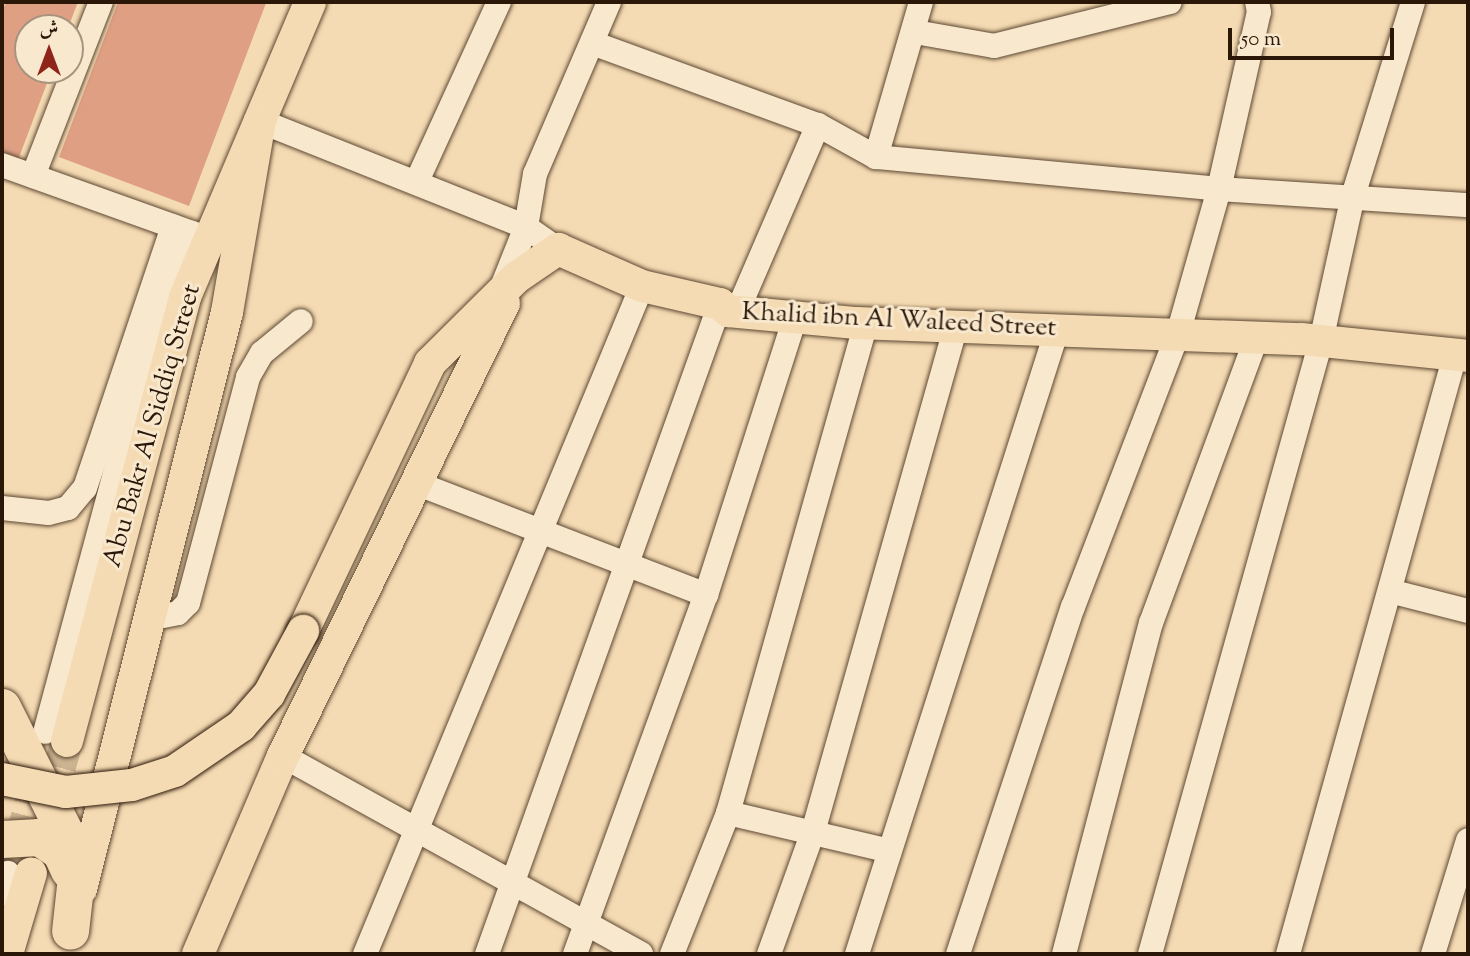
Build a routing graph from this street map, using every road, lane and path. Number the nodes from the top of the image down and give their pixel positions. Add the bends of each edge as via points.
1 (101, 2) edge
2 (310, 2) edge
3 (499, 2) edge
4 (609, 2) edge
5 (921, 2) edge
6 (1170, 2) edge
7 (1257, 2) edge
8 (1413, 2) edge
9 (915, 32) junction
10 (594, 44) junction
11 (260, 121) junction
12 (818, 125) junction
13 (876, 157) junction
14 (2, 165) edge
15 (33, 176) junction
16 (417, 181) junction
17 (1219, 189) junction
18 (1353, 196) junction
19 (1468, 205) edge
20 (173, 226) junction
21 (526, 228) junction
22 (558, 249) junction
23 (642, 286) junction
24 (508, 287) junction
25 (728, 308) junction
26 (795, 317) junction
27 (301, 321) dead end
28 (866, 323) junction
29 (956, 327) junction
30 (1057, 330) junction
31 (1178, 334) junction
32 (1257, 337) junction
33 (1321, 341) junction
34 (1462, 355) edge
35 (416, 483) junction
36 (2, 508) edge
37 (539, 531) junction
38 (626, 564) junction
39 (1390, 591) junction
40 (706, 595) junction
41 (1468, 611) edge
42 (153, 618) junction
43 (2, 707) edge
44 (56, 737) joint
45 (283, 756) junction
46 (15, 773) edge
47 (728, 813) junction
48 (417, 832) junction
49 (813, 832) junction
50 (1468, 840) edge
51 (890, 851) junction
52 (1464, 866) edge
53 (11, 870) edge
54 (512, 884) junction
55 (586, 924) junction
56 (67, 942) edge
57 (7, 954) edge
58 (198, 954) edge
59 (365, 954) edge
60 (486, 954) edge
61 (575, 954) edge
62 (641, 954) edge
63 (671, 954) edge
64 (769, 954) edge
65 (857, 954) edge
66 (958, 954) edge
67 (1063, 954) edge
68 (1150, 954) edge
69 (1288, 954) edge
70 (1433, 954) edge

1 - 15 street
2 - 11 main road, Abu Bakr Al Siddiq Street
3 - 16 street
4 - 10 street
5 - 9 street
6 - 9 street via 994,46
7 - 17 street via 1259,12
8 - 18 street
9 - 13 street
10 - 12 street
10 - 21 street via 555,121 535,174
11 - 16 street
11 - 42 main road via 227,312
11 - 44 main road, Abu Bakr Al Siddiq Street via 185,297
12 - 13 street
12 - 25 street
13 - 17 street
14 - 15 street
15 - 20 street
16 - 21 street
17 - 18 street
17 - 31 street
18 - 19 street
18 - 33 street
20 - 36 street via 85,488 68,508 49,513
20 - 44 street via 192,233 145,362
21 - 22 street
21 - 24 street
22 - 23 main road, Khalid ibn Al Waleed Street
22 - 24 main road
23 - 25 main road, Khalid ibn Al Waleed Street
23 - 37 street
24 - 35 main road
24 - 46 main road, bridge via 430,363 303,631 269,694 241,726 175,771 132,785 66,792
25 - 26 main road, Khalid ibn Al Waleed Street
25 - 38 street
26 - 28 main road, Khalid ibn Al Waleed Street
26 - 40 street
27 - 42 street via 262,352 248,377 188,603 178,613
28 - 29 main road, Khalid ibn Al Waleed Street
28 - 47 street
29 - 30 main road, Khalid ibn Al Waleed Street
29 - 49 street
30 - 31 main road, Khalid ibn Al Waleed Street
30 - 51 street
31 - 32 main road, Khalid ibn Al Waleed Street
31 - 66 street via 1073,607
32 - 33 main road, Khalid ibn Al Waleed Street
32 - 67 street via 1151,623
33 - 34 main road, Khalid ibn Al Waleed Street
33 - 68 street
34 - 39 street
35 - 37 street
35 - 45 main road
37 - 38 street
37 - 48 street
38 - 40 street
38 - 54 street
39 - 41 street
39 - 69 street
40 - 55 street
42 - 56 main road
43 - 46 highway
45 - 48 street
45 - 58 main road
46 - 56 highway via 78,859
47 - 49 street
47 - 63 street
48 - 54 street
48 - 59 street
49 - 51 street
49 - 64 street
50 - 52 street
51 - 65 street
52 - 70 street
53 - 56 highway via 39,837 60,851 70,873
53 - 57 main road
54 - 55 street
54 - 60 street
55 - 61 street
55 - 62 street

